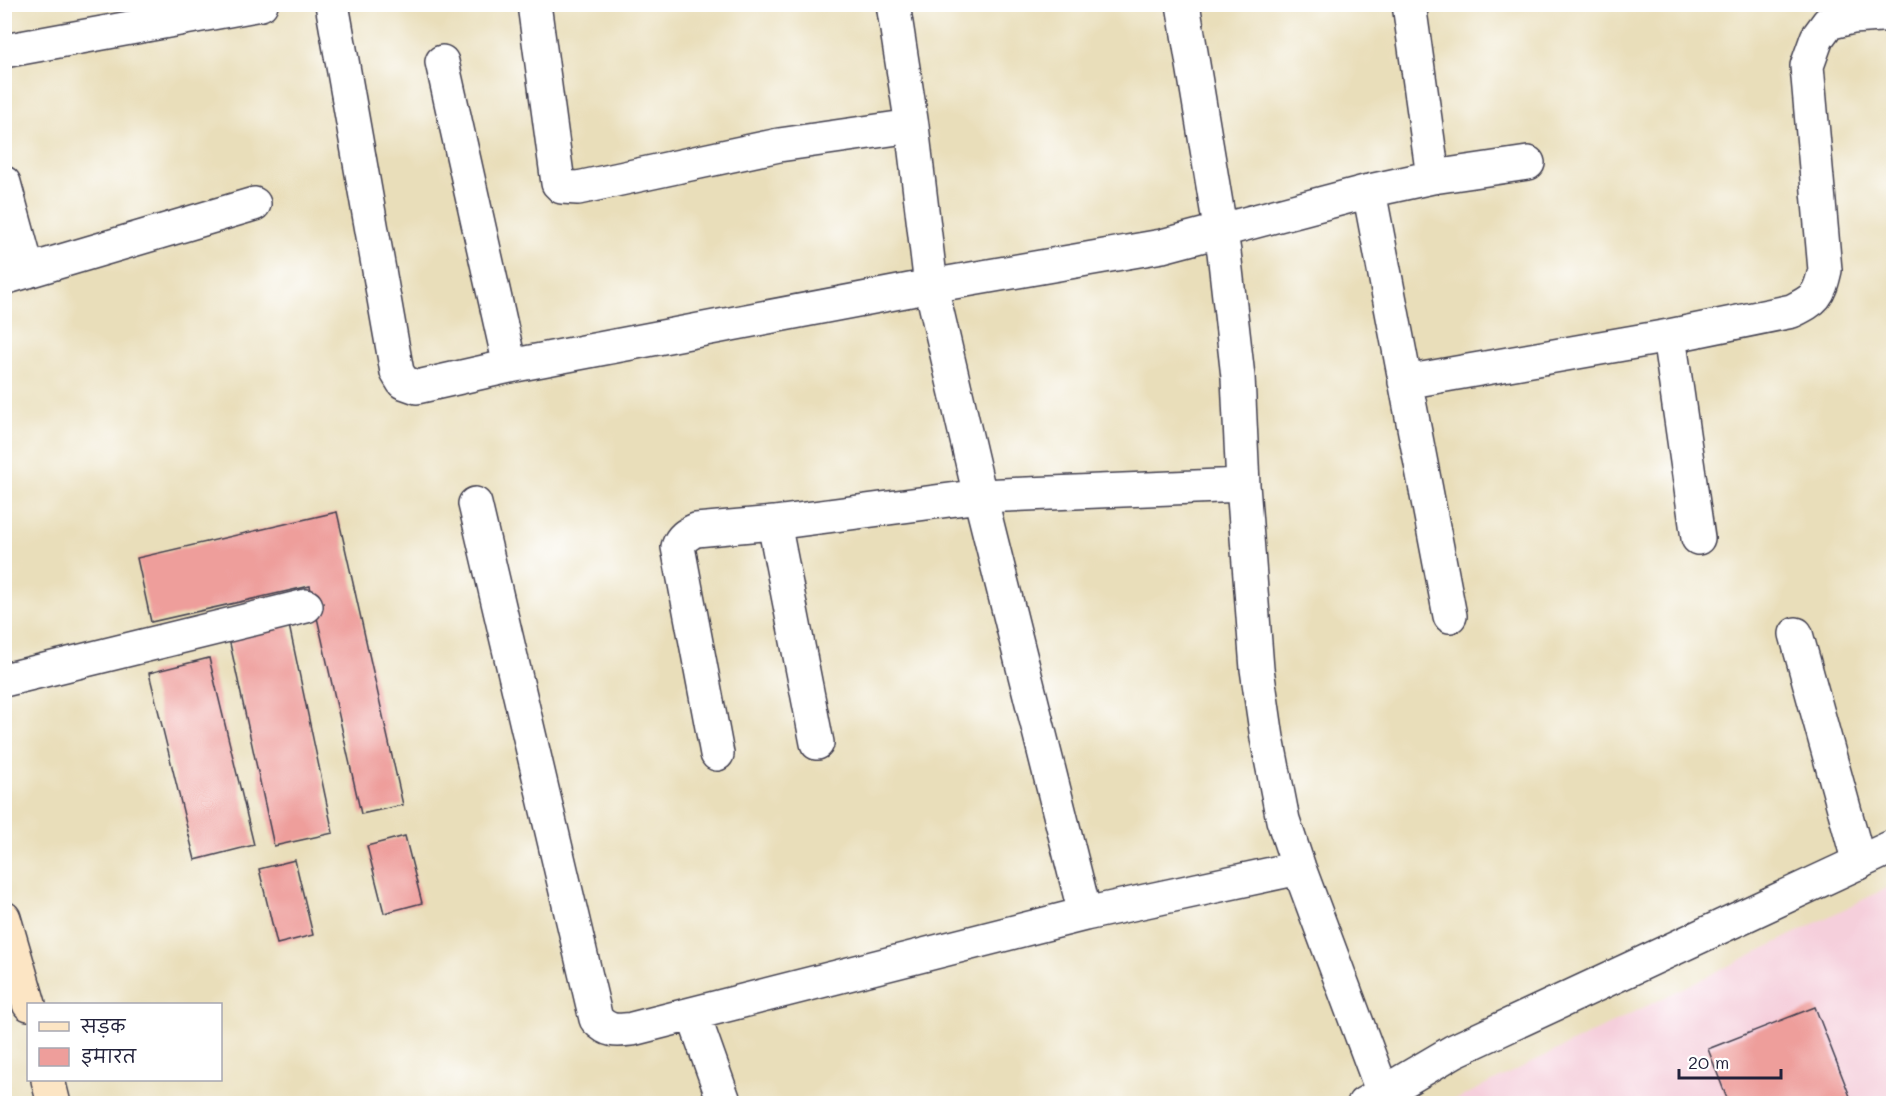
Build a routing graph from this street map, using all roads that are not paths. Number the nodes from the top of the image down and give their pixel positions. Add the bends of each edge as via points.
1 (261, 4) edge
2 (332, 4) edge
3 (534, 4) edge
4 (893, 4) edge
5 (1183, 4) edge
6 (1409, 4) edge
7 (1893, 14) edge
8 (4, 51) edge
9 (442, 62) dead end
10 (912, 126) junction
11 (1528, 163) dead end
12 (1433, 177) junction
13 (4, 183) edge
14 (1369, 191) junction
15 (254, 204) dead end
16 (1220, 232) junction
17 (16, 274) edge
18 (931, 286) junction
19 (1669, 336) junction
20 (510, 366) junction
21 (1405, 382) junction
22 (1243, 485) junction
23 (980, 496) junction
24 (475, 504) dead end
25 (774, 524) junction
26 (1698, 538) dead end
27 (306, 606) dead end
28 (1450, 616) dead end
29 (1796, 634) dead end
30 (4, 680) edge
31 (817, 743) dead end
32 (717, 754) dead end
33 (1893, 846) edge
34 (1859, 862) junction
35 (1299, 868) junction
36 (1085, 914) junction
37 (6, 933) edge
38 (28, 1003) edge
39 (693, 1014) junction
40 (48, 1081) edge
41 (1373, 1098) edge
42 (54, 1104) edge
43 (725, 1104) edge

1 - 8 street
2 - 20 street via 397,372 403,382 417,387
3 - 10 street via 558,183 562,187 578,188 779,145
4 - 10 street
5 - 16 street
6 - 12 street
7 - 19 street via 1828,23 1817,38 1807,66 1825,270 1820,291 1792,311
9 - 20 street
10 - 18 street
11 - 12 street
12 - 14 street
13 - 17 street
14 - 16 street
14 - 21 street
15 - 17 street
16 - 18 street via 1162,246
16 - 22 street via 1238,377
18 - 20 street
18 - 23 street
19 - 21 street
19 - 26 street
21 - 28 street
22 - 23 street
22 - 35 street via 1258,681 1284,820
23 - 25 street
23 - 36 street
24 - 39 street via 596,1019 604,1028 618,1030
25 - 31 street
25 - 32 street via 696,530 680,540 678,547
27 - 30 street
29 - 34 street
33 - 34 street
34 - 41 street via 1454,1051
35 - 36 street
35 - 41 street
36 - 39 street
37 - 38 main road
39 - 43 street
40 - 42 main road

